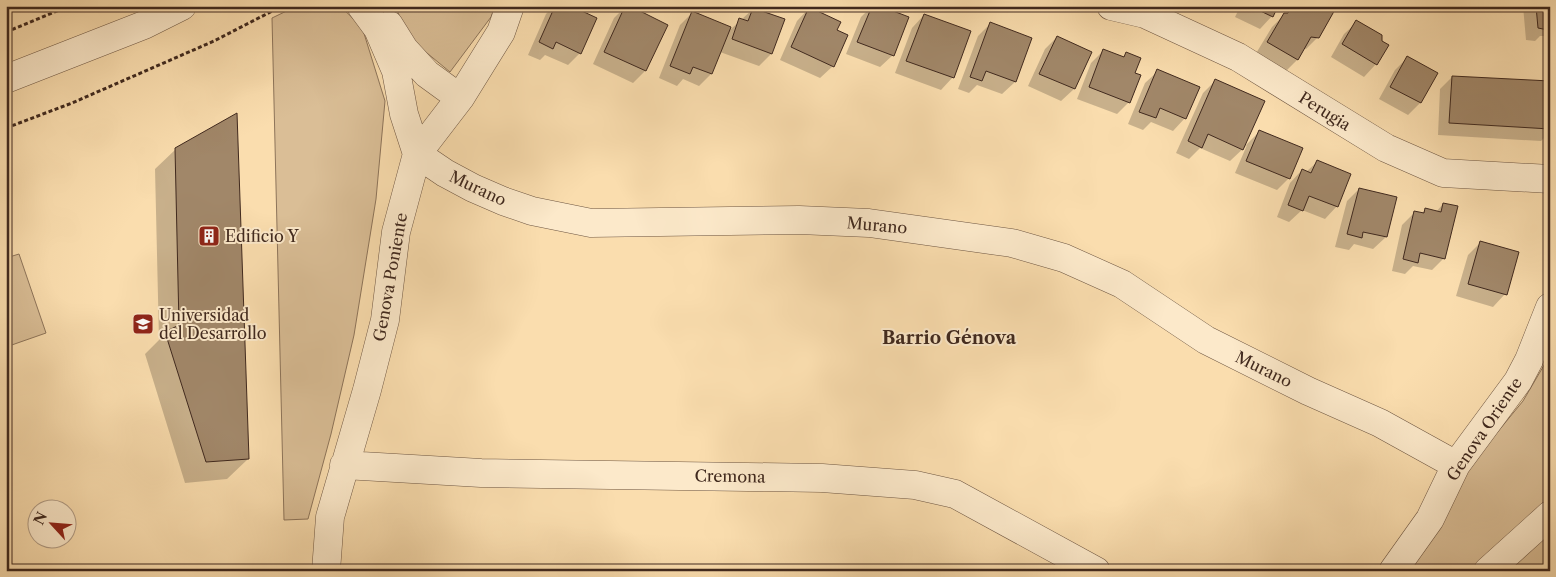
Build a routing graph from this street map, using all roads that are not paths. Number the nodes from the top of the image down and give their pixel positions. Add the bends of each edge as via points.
1 (182, 6) edge
2 (361, 6) edge
3 (383, 6) edge
4 (510, 6) edge
5 (1111, 6) edge
6 (6, 79) edge
7 (460, 98) junction
8 (417, 154) junction
9 (1550, 179) edge
10 (1550, 307) edge
11 (1456, 465) junction
12 (344, 466) junction
13 (1550, 515) edge
14 (326, 571) edge
15 (1096, 571) edge
16 (1393, 571) edge
17 (1488, 571) edge

1 - 6 street via 144,25
2 - 8 street via 378,29 396,72 404,114
3 - 7 street via 386,20 404,49 427,74
4 - 7 street, Genova Poniente via 501,32
5 - 9 street, Perugia via 1145,14 1238,57 1386,148 1443,172
7 - 8 street, Genova Poniente
8 - 11 street, Murano via 452,176 503,201 532,211 590,223 869,222 1012,243 1064,258 1122,284 1206,340 1380,423
8 - 12 street, Genova Poniente via 396,232 384,320
10 - 11 street, Genova Oriente via 1518,381
11 - 16 street, Genova Oriente via 1430,519
12 - 14 street, Genova Poniente via 330,517
12 - 15 street, Cremona via 481,473 822,478 915,485 955,494
13 - 17 street

